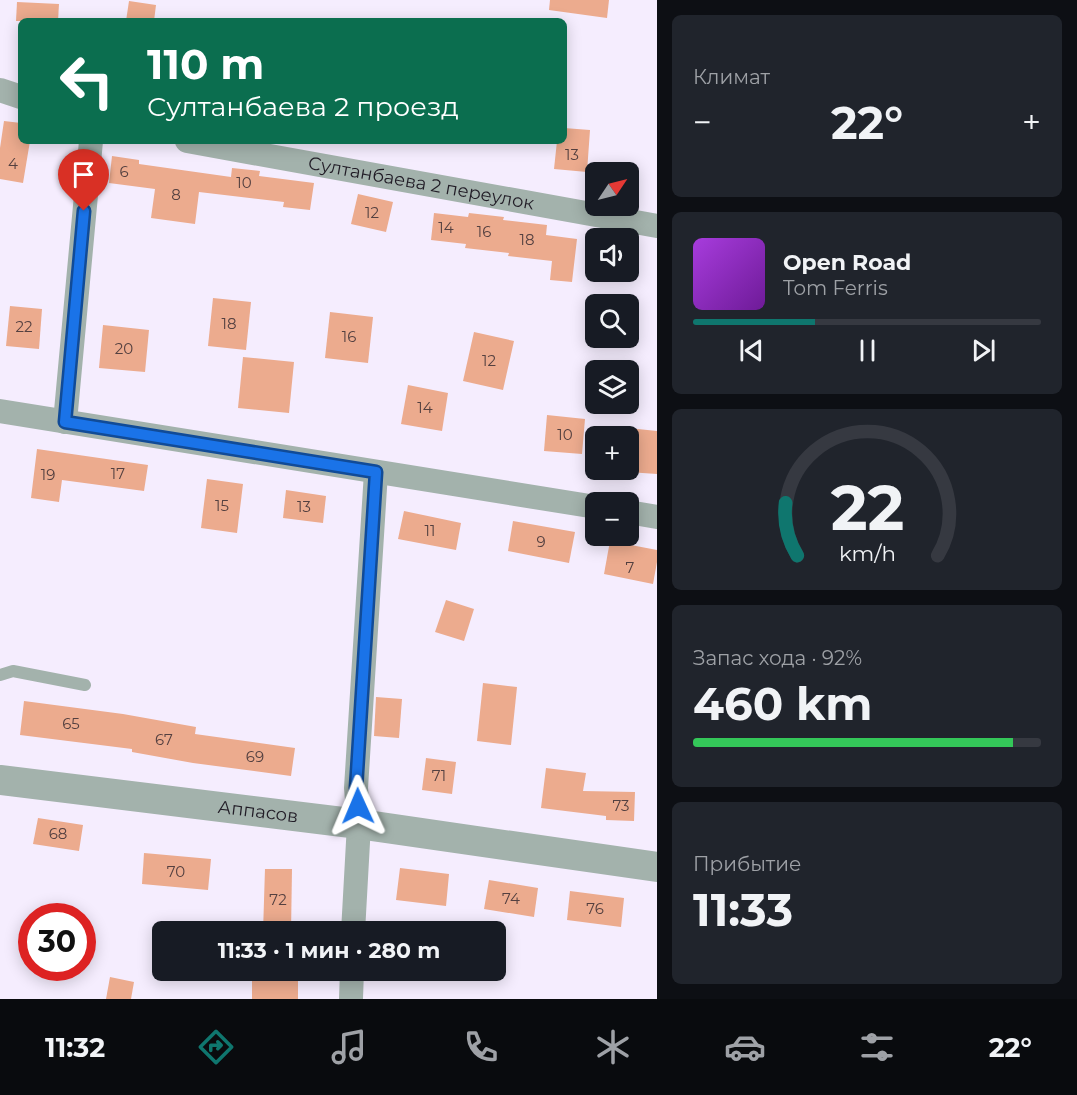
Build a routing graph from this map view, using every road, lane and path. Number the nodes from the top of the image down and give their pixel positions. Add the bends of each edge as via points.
1 (0, 90) edge
2 (18, 97) edge
3 (91, 144) edge
4 (203, 144) edge
5 (657, 226) edge
6 (0, 411) edge
7 (65, 422) junction
8 (376, 472) junction
9 (585, 505) edge
10 (639, 514) edge
11 (657, 517) edge
12 (0, 675) edge
13 (85, 685) dead end
14 (0, 780) edge
15 (359, 824) junction
16 (657, 867) edge
17 (354, 921) edge
18 (352, 981) edge
19 (351, 999) edge

1 - 2 street
3 - 7 street
4 - 5 street, Султанбаева 2 переулок
6 - 7 street
7 - 8 street
8 - 9 street
8 - 15 street via 356,788
10 - 11 street
12 - 13 lane via 13,671
14 - 15 street, Аппасов
15 - 16 street, Аппасов
15 - 17 street
18 - 19 street

